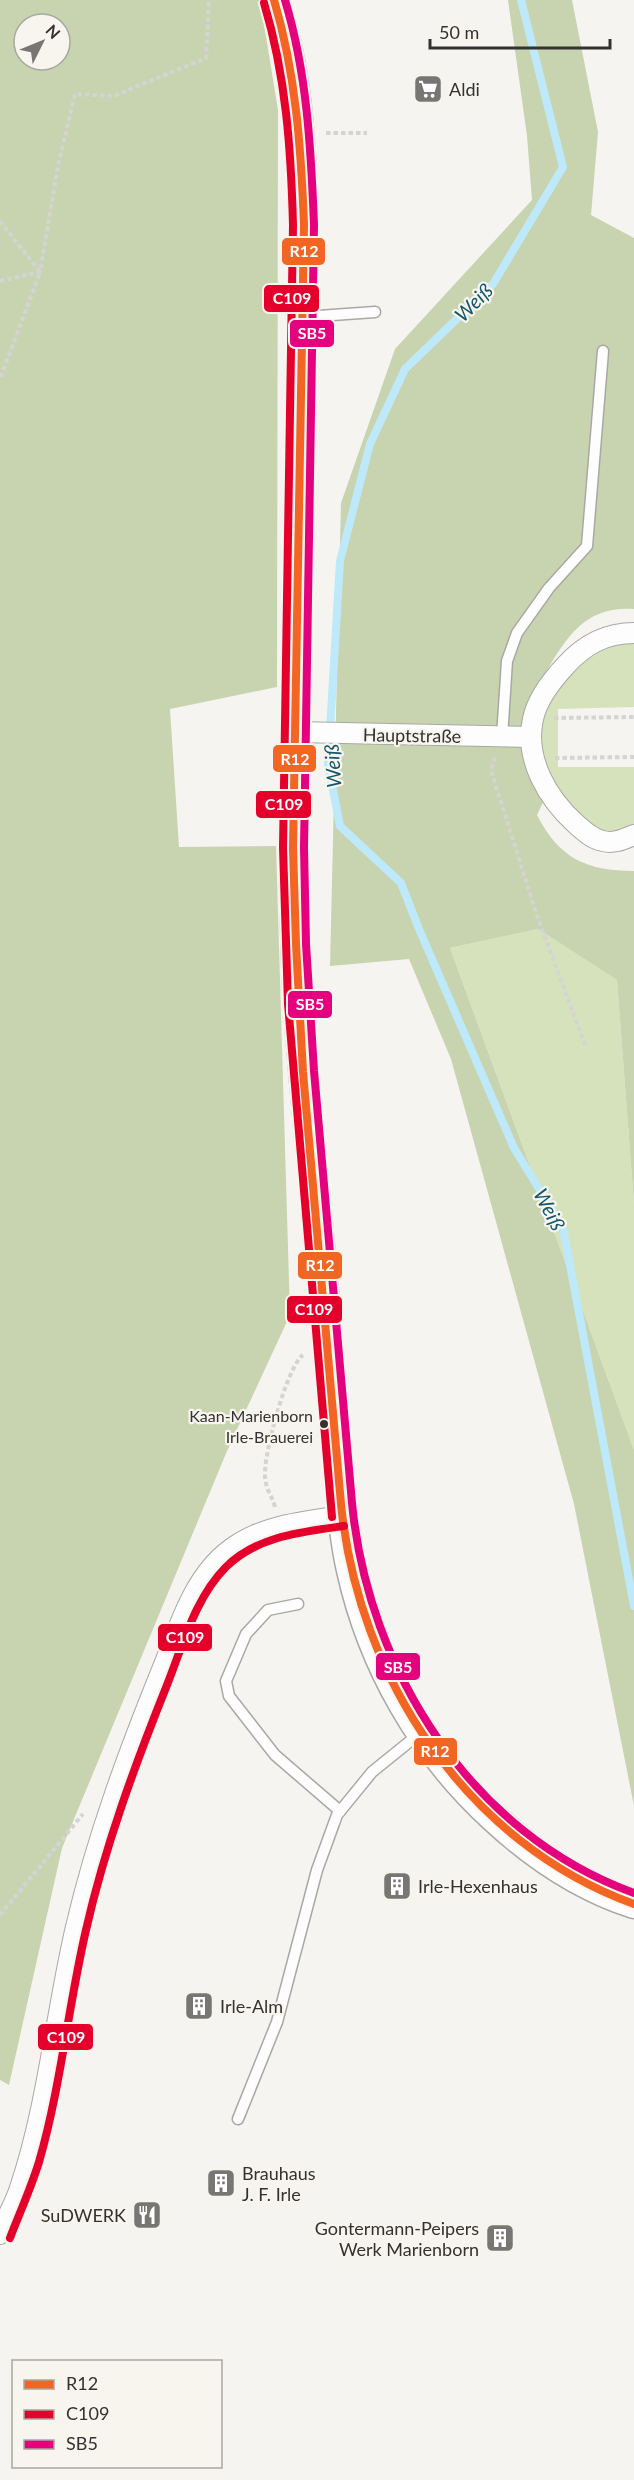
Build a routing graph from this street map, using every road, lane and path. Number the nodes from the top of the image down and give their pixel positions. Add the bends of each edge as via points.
1 (209, 0) edge
2 (274, 0) edge
3 (367, 132) dead end
4 (300, 134) junction
5 (0, 220) edge
6 (40, 272) junction
7 (0, 281) edge
8 (375, 312) dead end
9 (303, 317) junction
10 (603, 351) dead end
11 (0, 379) edge
12 (634, 633) edge
13 (634, 717) edge
14 (558, 718) dead end
15 (307, 732) junction
16 (502, 737) junction
17 (531, 737) junction
18 (634, 757) edge
19 (558, 758) dead end
20 (634, 835) edge
21 (586, 1047) dead end
22 (328, 1337) junction
23 (342, 1516) junction
24 (280, 1526) junction
25 (298, 1604) dead end
26 (419, 1734) junction
27 (340, 1811) junction
28 (81, 1820) dead end
29 (634, 1904) edge
30 (0, 1915) edge
31 (238, 2119) dead end
32 (1, 2229) edge

1 - 6 path via 206,58 114,96 75,94
2 - 4 main road via 288,50
3 - 4 path
4 - 9 main road
5 - 6 path
6 - 7 path
6 - 11 path
8 - 9 lane
9 - 15 main road
10 - 16 lane via 587,546 549,588 517,633 507,661
12 - 17 street via 616,633 594,642 572,658 554,678 537,708
13 - 14 path
15 - 16 street, Hauptstraße
15 - 22 main road via 293,848 298,1003
16 - 17 street, Hauptstraße
16 - 21 path via 492,770 536,913
17 - 20 street via 533,758 548,792 564,813 587,834 603,842
18 - 19 path
22 - 23 main road
22 - 24 path via 297,1359 286,1383 264,1466 267,1493 274,1501
23 - 24 street
23 - 26 main road via 351,1570 370,1636
24 - 32 street via 230,1550 208,1573 184,1617 144,1714 95,1850 30,2153 20,2190
25 - 27 lane via 268,1610 246,1634 226,1681 229,1696 275,1755
26 - 27 lane via 372,1772
26 - 29 main road via 463,1790 521,1843 568,1875
27 - 31 lane via 317,1870 277,2022
28 - 30 path

